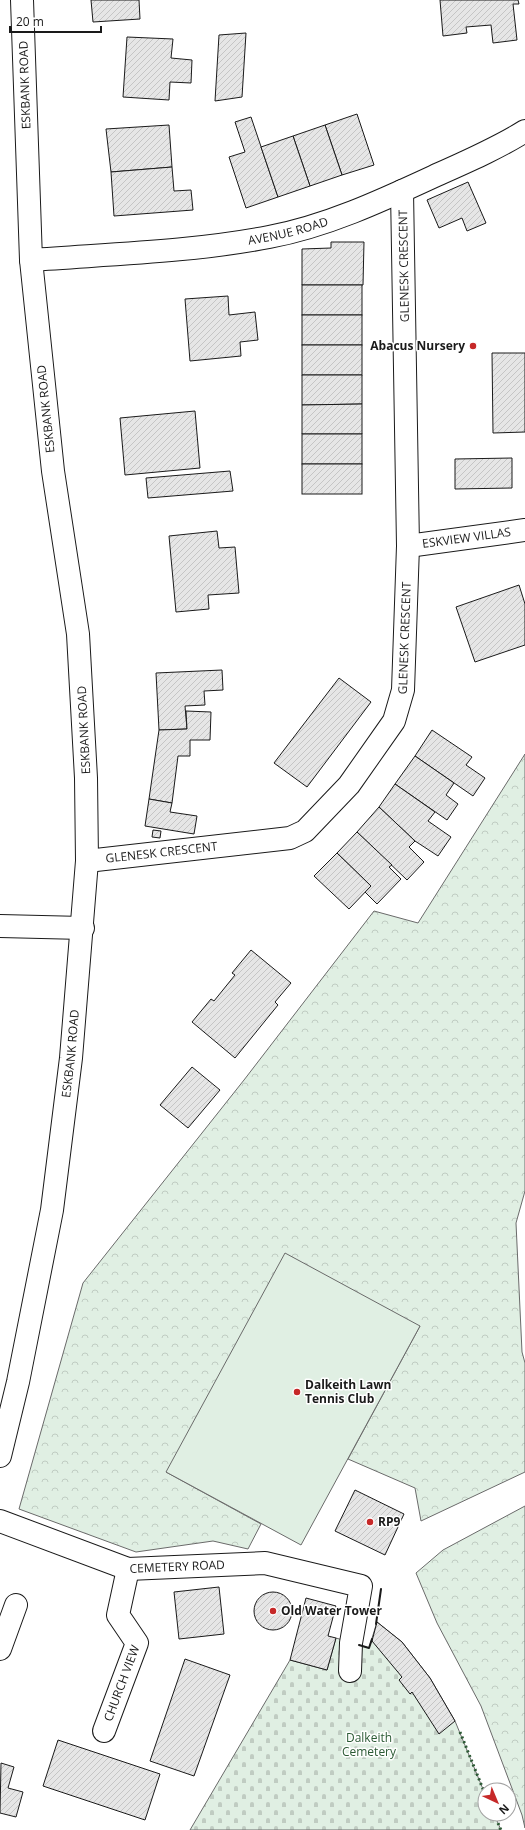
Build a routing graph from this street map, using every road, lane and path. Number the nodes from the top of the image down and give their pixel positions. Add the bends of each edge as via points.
1 (22, 0) edge
2 (525, 131) edge
3 (402, 191) junction
4 (31, 260) junction
5 (525, 530) edge
6 (408, 546) junction
7 (87, 861) junction
8 (0, 926) edge
9 (83, 928) junction
10 (0, 1456) edge
11 (6, 1523) edge
12 (128, 1569) junction
13 (16, 1605) dead end
14 (0, 1649) edge
15 (350, 1670) dead end
16 (104, 1732) dead end

1 - 4 street, ESKBANK ROAD
2 - 3 street, AVENUE ROAD
3 - 4 street, AVENUE ROAD via 319,223 271,237 183,249
3 - 6 street, GLENESK CRESCENT
4 - 7 street, ESKBANK ROAD via 53,471 78,634 86,778
5 - 6 street, ESKVIEW VILLAS
6 - 7 street, GLENESK CRESCENT via 403,690 394,721 349,785 305,831 290,838
7 - 9 street, ESKBANK ROAD
8 - 9 street
9 - 10 street, ESKBANK ROAD via 71,1058 52,1210 18,1382
11 - 12 street, CEMETERY ROAD
12 - 15 street, CEMETERY ROAD via 265,1563 361,1586 351,1643
12 - 16 street, CHURCH VIEW via 118,1615 137,1643
13 - 14 street

